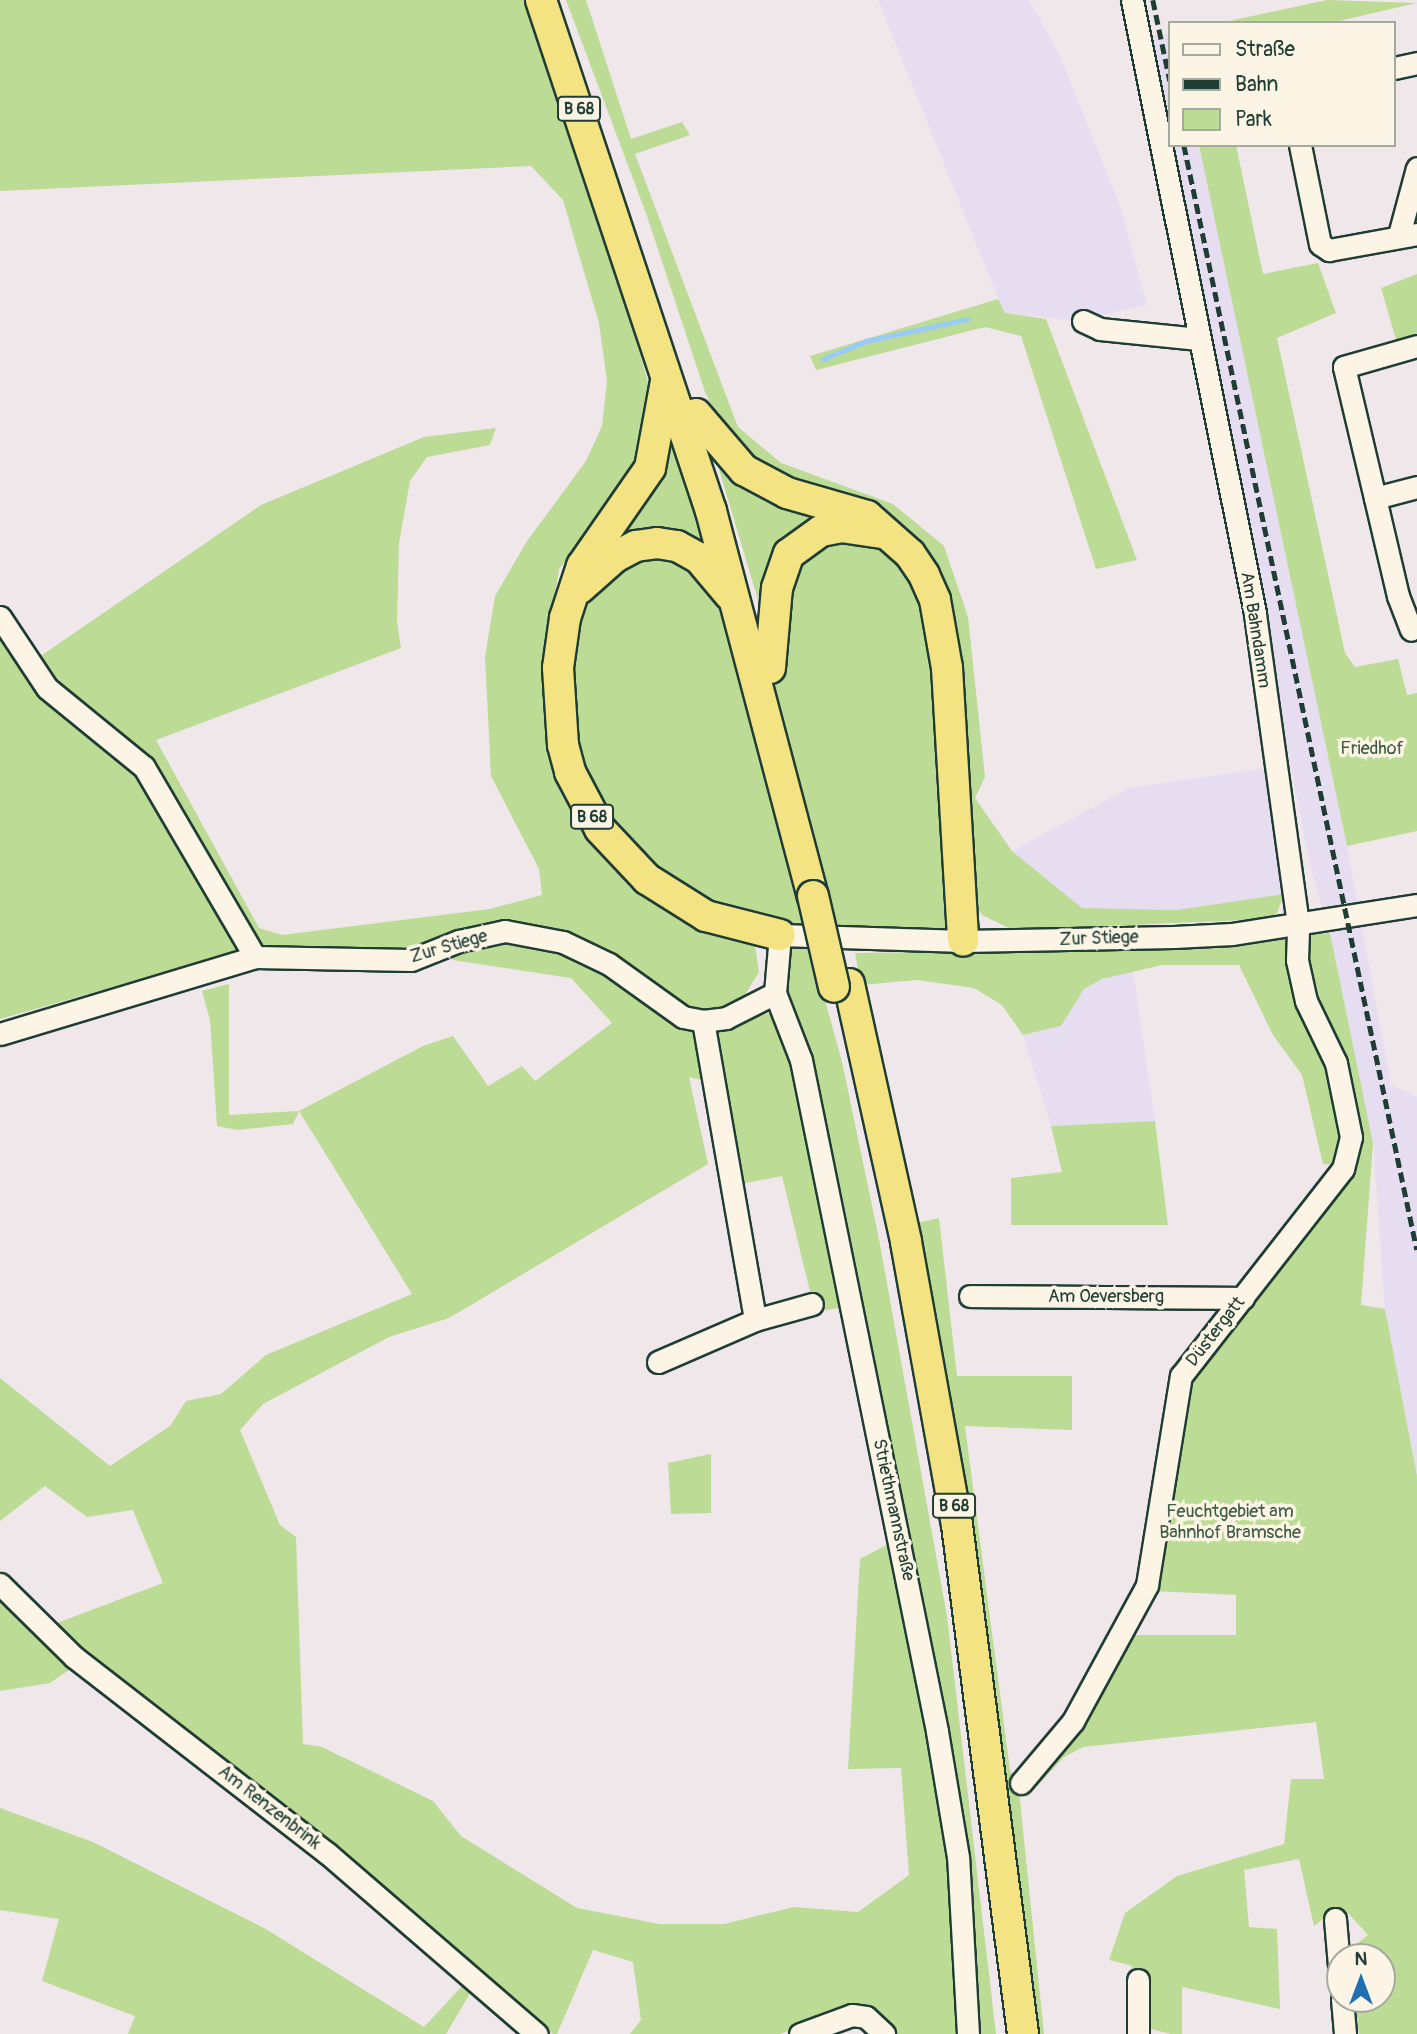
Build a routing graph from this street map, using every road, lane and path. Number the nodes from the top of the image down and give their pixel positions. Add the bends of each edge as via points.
1 (541, 0) edge
2 (558, 0) edge
3 (1132, 0) edge
4 (1417, 63) edge
5 (1396, 68) edge
6 (1300, 147) edge
7 (1417, 168) edge
8 (1408, 234) edge
9 (1083, 321) dead end
10 (1198, 338) junction
11 (1417, 346) edge
12 (667, 374) junction
13 (696, 414) junction
14 (1417, 487) edge
15 (1375, 498) junction
16 (889, 534) junction
17 (573, 596) junction
18 (737, 604) junction
19 (0, 617) edge
20 (1411, 630) dead end
21 (771, 668) junction
22 (820, 895) junction
23 (1417, 905) edge
24 (1298, 924) junction
25 (780, 935) junction
26 (963, 941) junction
27 (255, 957) junction
28 (842, 985) junction
29 (775, 993) junction
30 (703, 1021) junction
31 (0, 1034) edge
32 (970, 1296) dead end
33 (1243, 1298) junction
34 (812, 1304) dead end
35 (755, 1320) junction
36 (659, 1362) dead end
37 (0, 1584) edge
38 (1021, 1783) dead end
39 (1335, 1919) dead end
40 (1337, 1943) edge
41 (1138, 1980) dead end
42 (1343, 2013) edge
43 (537, 2034) edge
44 (800, 2034) edge
45 (884, 2034) edge
46 (968, 2034) edge
47 (1007, 2034) edge
48 (1023, 2034) edge
49 (1138, 2034) edge
50 (1345, 2034) edge

1 - 12 highway, B 68
2 - 13 highway, B 68
3 - 10 street, Am Bahndamm
4 - 5 street
6 - 8 street via 1320,244 1329,250
7 - 8 street
9 - 10 street via 1100,329
10 - 24 street, Am Bahndamm via 1255,613
11 - 15 street via 1344,367
12 - 17 highway, B 68 via 650,468 582,566
12 - 18 highway, B 68
13 - 16 highway, B 68 via 744,470 764,483 847,507
13 - 21 highway, B 68
14 - 15 street
15 - 20 street via 1398,596
16 - 21 highway, B 68 via 841,527 821,531 789,554 777,589
16 - 26 highway, B 68 via 924,575 942,628
17 - 18 highway, B 68 via 615,557 657,543 699,558
17 - 25 highway, B 68 via 560,641 558,709 570,772 600,829 647,879 675,900 742,929
18 - 22 highway, B 68
19 - 27 street via 47,688 144,766
21 - 22 highway, B 68
22 - 28 highway, B 68
23 - 24 street, Zur Stiege
24 - 26 street, Zur Stiege via 1174,937
24 - 33 street, Düstergatt via 1297,960 1306,1001 1336,1063 1351,1137 1343,1169
25 - 26 street, Zur Stiege
25 - 29 street, Striethmannstraße
27 - 30 street, Zur Stiege via 411,960 459,941 505,931 534,934 608,964 683,1017
27 - 31 street, Zur Stiege
28 - 47 highway, B 68 via 941,1527 986,1844
28 - 48 highway, B 68 via 906,1242 955,1511
29 - 30 street via 726,1018
29 - 46 street, Striethmannstraße via 801,1060 930,1692 958,1857
30 - 35 street
32 - 33 street, Am Oeversberg
33 - 38 street, Düstergatt via 1181,1376 1147,1585 1073,1721
34 - 35 street
35 - 36 street
37 - 43 street, Am Renzenbrink via 74,1657 327,1853
39 - 40 street
41 - 49 street
42 - 50 street
44 - 45 street via 852,2015 866,2017

